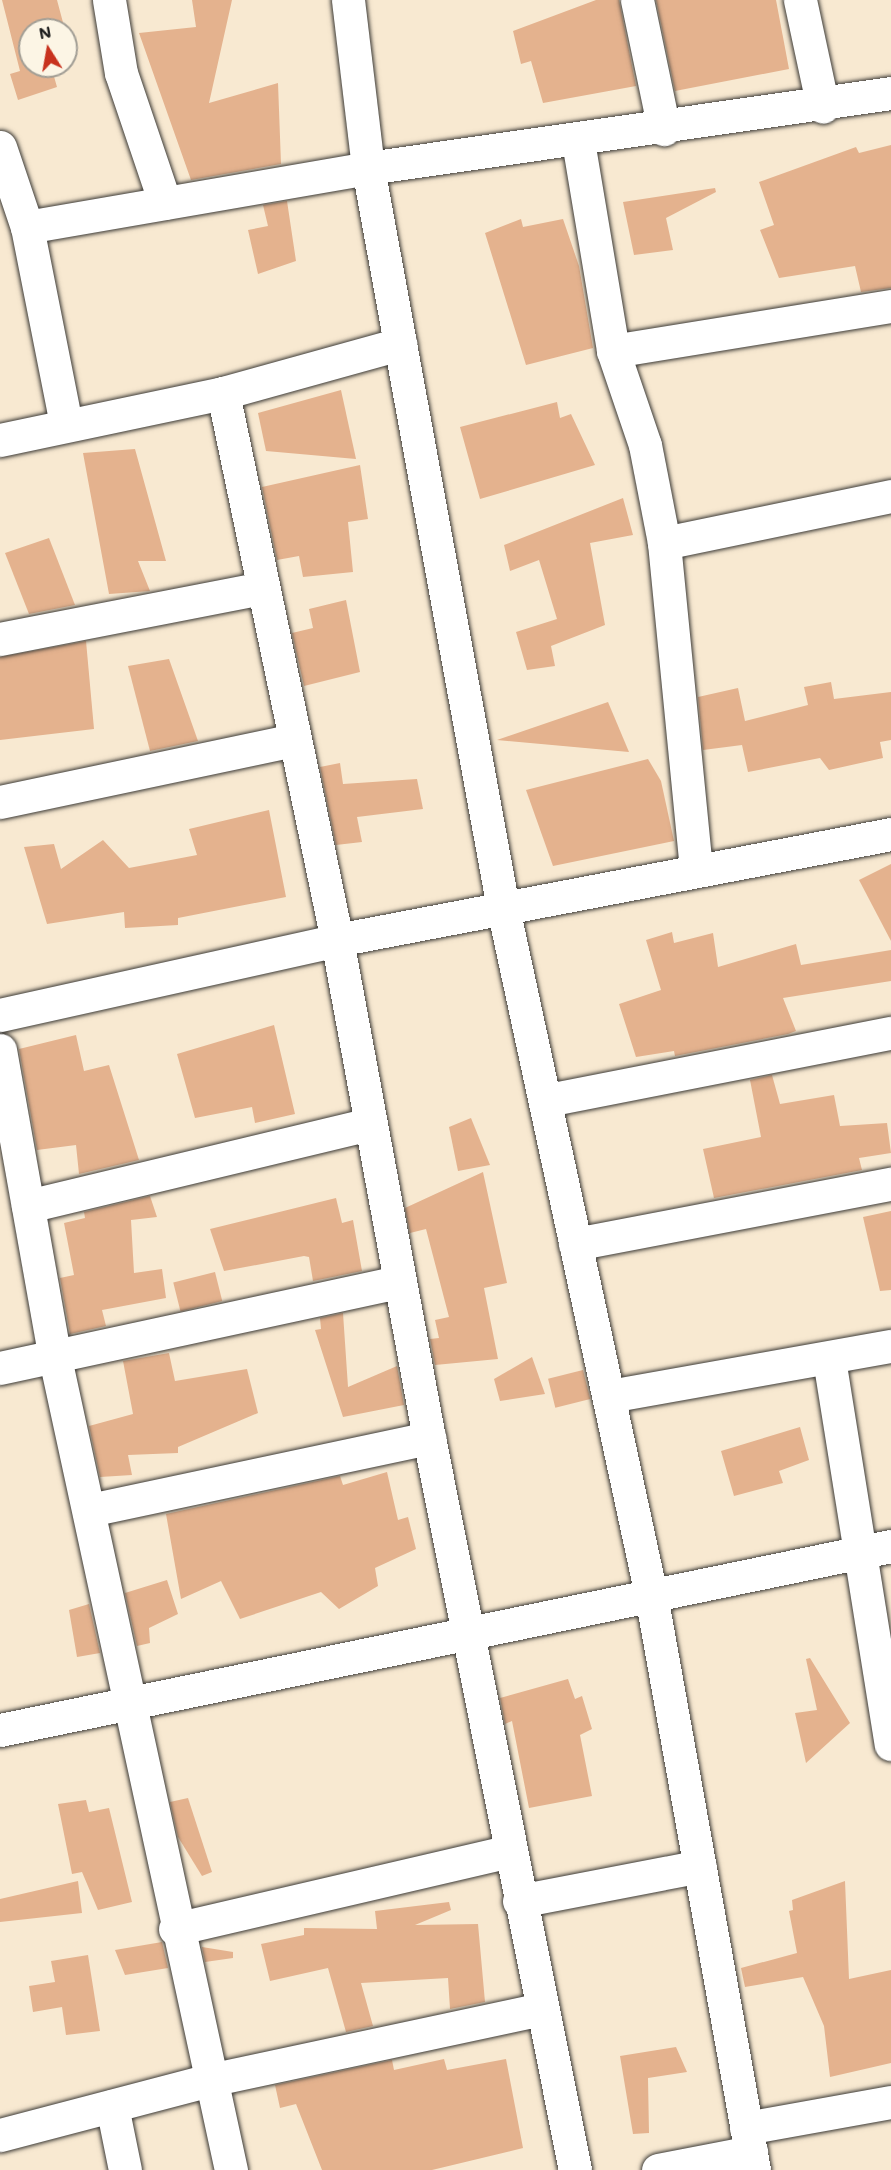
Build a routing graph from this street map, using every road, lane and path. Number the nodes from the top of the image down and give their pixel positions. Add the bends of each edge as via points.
1 (109, 0) edge
2 (348, 0) edge
3 (637, 0) edge
4 (800, 0) edge
5 (891, 93) edge
6 (823, 107) junction
7 (664, 129) junction
8 (578, 141) junction
9 (0, 147) edge
10 (368, 168) junction
11 (165, 203) junction
12 (27, 227) junction
13 (891, 306) edge
14 (400, 344) junction
15 (613, 351) junction
16 (223, 393) junction
17 (66, 424) junction
18 (0, 440) edge
19 (891, 496) edge
20 (664, 543) junction
21 (262, 588) junction
22 (0, 639) edge
23 (293, 740) junction
24 (0, 802) edge
25 (891, 834) edge
26 (696, 869) junction
27 (503, 908) junction
28 (337, 940) junction
29 (0, 1015) edge
30 (891, 1033) edge
31 (0, 1050) edge
32 (548, 1100) junction
33 (370, 1124) junction
34 (891, 1184) edge
35 (28, 1206) junction
36 (575, 1244) junction
37 (399, 1282) junction
38 (891, 1346) edge
39 (55, 1358) junction
40 (829, 1359) junction
41 (0, 1368) edge
42 (609, 1396) junction
43 (429, 1438) junction
44 (90, 1510) junction
45 (876, 1549) edge
46 (651, 1594) junction
47 (468, 1632) junction
48 (131, 1706) junction
49 (0, 1730) edge
50 (891, 1744) edge
51 (509, 1851) junction
52 (700, 1866) junction
53 (519, 1901) junction
54 (175, 1929) junction
55 (542, 2009) junction
56 (210, 2080) junction
57 (891, 2102) edge
58 (112, 2106) junction
59 (0, 2134) edge
60 (751, 2150) edge
61 (125, 2170) edge
62 (231, 2170) edge
63 (575, 2170) edge
64 (658, 2170) edge

1 - 11 street via 121,73
2 - 10 street
3 - 7 street
4 - 6 street
5 - 6 street
6 - 7 street
7 - 8 street
8 - 10 street
8 - 15 street
9 - 12 street
10 - 11 street
10 - 14 street
11 - 12 street
12 - 17 street
13 - 15 street
14 - 16 street
14 - 27 street
15 - 20 street via 645,445
16 - 17 street
16 - 21 street
17 - 18 street
19 - 20 street
20 - 26 street
21 - 22 street
21 - 23 street
23 - 24 street
23 - 28 street
25 - 26 street
26 - 27 street
27 - 28 street
27 - 32 street
28 - 29 street
28 - 33 street
30 - 32 street
31 - 35 street
32 - 36 street
33 - 35 street
33 - 37 street
34 - 36 street
35 - 39 street
36 - 42 street
37 - 39 street
37 - 43 street
38 - 40 street
39 - 41 street
39 - 44 street
40 - 42 street
40 - 45 street
42 - 46 street
43 - 44 street
43 - 47 street
44 - 48 street
45 - 46 street
45 - 50 street
46 - 47 street
46 - 52 street
47 - 48 street
47 - 51 street
48 - 49 street
48 - 54 street
51 - 53 street
51 - 54 street
52 - 53 street
52 - 60 street
53 - 55 street
54 - 56 street
55 - 56 street
55 - 63 street
56 - 58 street
56 - 62 street
57 - 60 street
58 - 59 street
58 - 61 street
60 - 64 street

